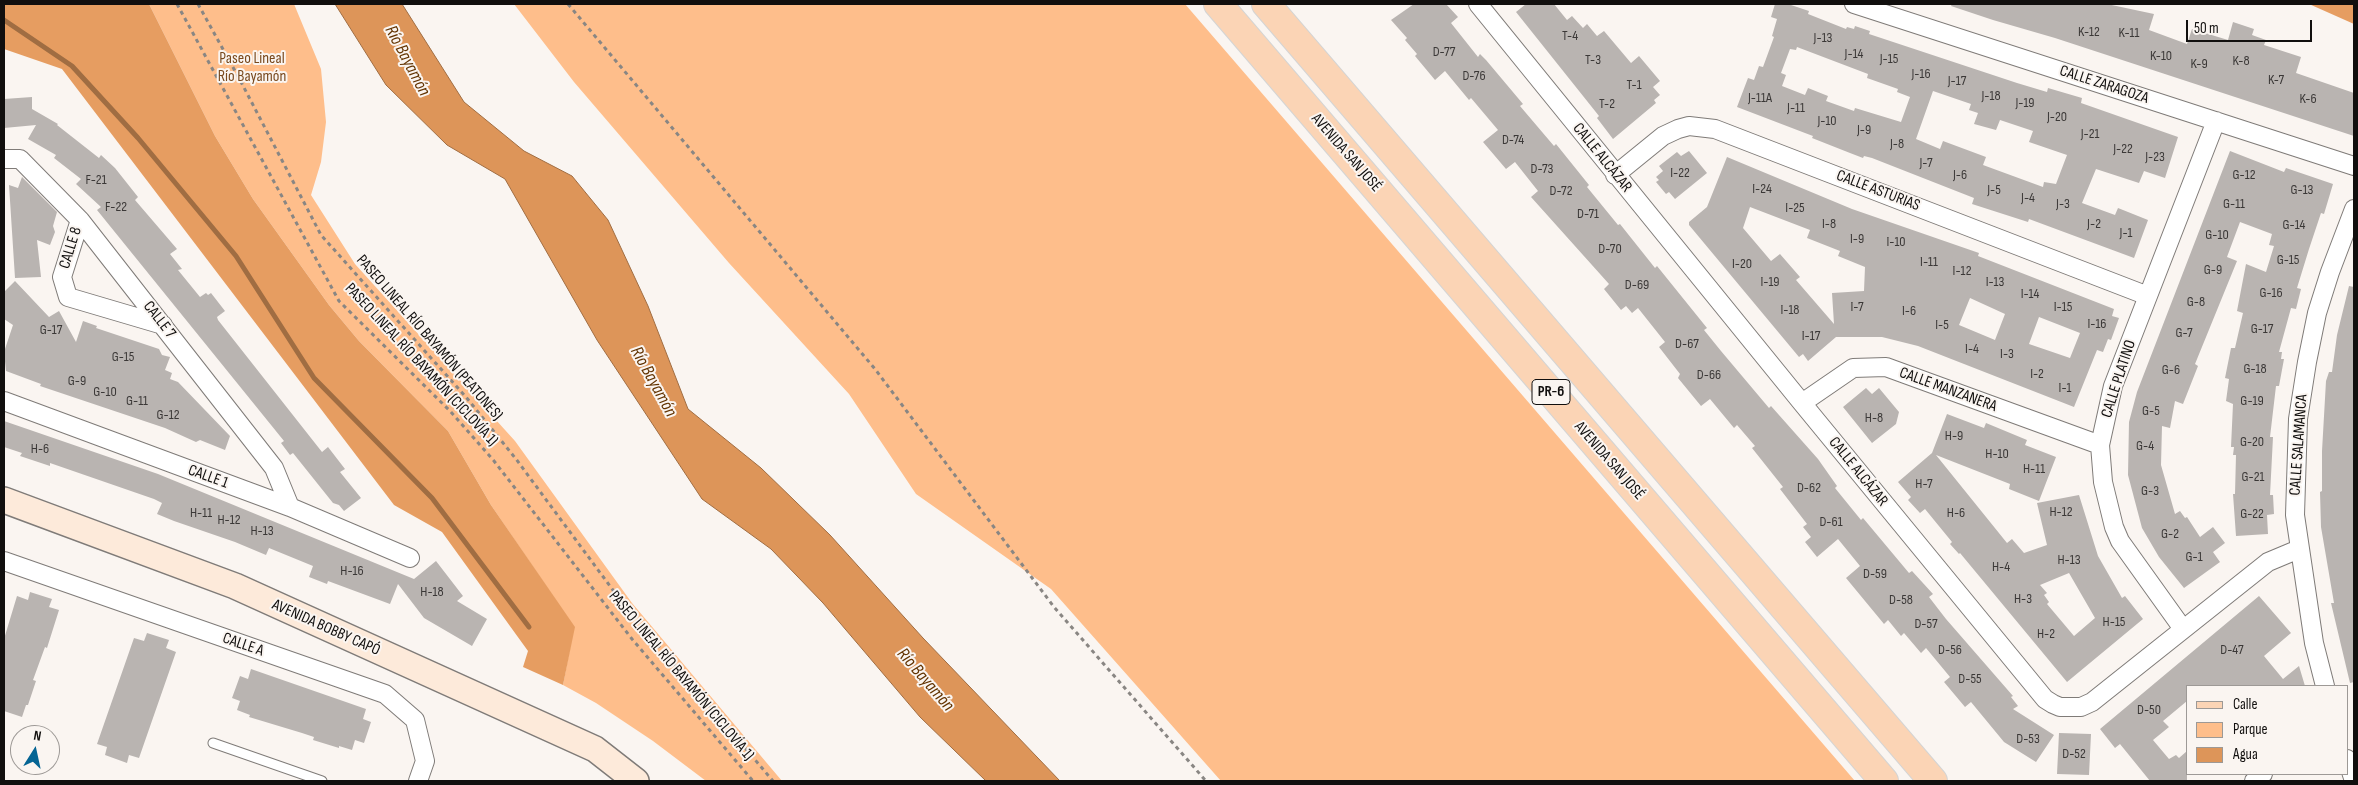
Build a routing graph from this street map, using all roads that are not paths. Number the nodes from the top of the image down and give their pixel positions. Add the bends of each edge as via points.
1 (1218, 4) edge
2 (1266, 4) edge
3 (1478, 4) edge
4 (1854, 4) edge
5 (2216, 121) junction
6 (4, 159) edge
7 (2354, 166) edge
8 (1615, 175) junction
9 (2354, 209) edge
10 (80, 220) junction
11 (2148, 296) junction
12 (163, 325) junction
13 (4, 401) edge
14 (1802, 403) junction
15 (2100, 444) junction
16 (4, 500) edge
17 (290, 507) junction
18 (2299, 549) junction
19 (410, 558) dead end
20 (4, 562) edge
21 (2183, 629) junction
22 (2325, 685) edge
23 (213, 743) dead end
24 (2348, 762) edge
25 (322, 781) edge
26 (418, 781) edge
27 (636, 781) edge
28 (1884, 781) edge
29 (1933, 781) edge
30 (2354, 781) edge

1 - 28 main road, AVENIDA SAN JOSÉ / PR-6
2 - 29 main road, PR-6
3 - 8 street, CALLE ALCÁZAR
4 - 5 street, CALLE ZARAGOZA
5 - 7 street, CALLE ZARAGOZA
5 - 11 street, CALLE PLATINO
6 - 10 street, CALLE 7 via 20,158
8 - 11 street, CALLE ASTURIAS via 1663,136 1689,126 1715,128
8 - 14 street, CALLE ALCÁZAR
9 - 18 street, CALLE SALAMANCA via 2328,280 2307,362 2298,419 2296,460 2295,515
10 - 12 street, CALLE 7
10 - 12 street, CALLE 8 via 62,278 68,296
11 - 15 street, CALLE PLATINO via 2114,386
12 - 17 street, CALLE 7 via 274,468
13 - 17 street, CALLE 1
14 - 15 street, CALLE MANZANERA via 1852,368 1886,367
14 - 21 street, CALLE ALCÁZAR via 2045,699 2053,704 2081,707 2092,702
15 - 21 street, CALLE PLATINO via 2103,482 2114,528
16 - 27 street, AVENIDA BOBBY CAPÓ via 244,590 596,749
17 - 19 street, CALLE 1
18 - 21 street, CALLE ALCÁZAR via 2268,562
18 - 22 street, CALLE SALAMANCA via 2314,643
20 - 26 street, CALLE A via 385,694 415,720 425,761
23 - 25 lane
24 - 30 street

